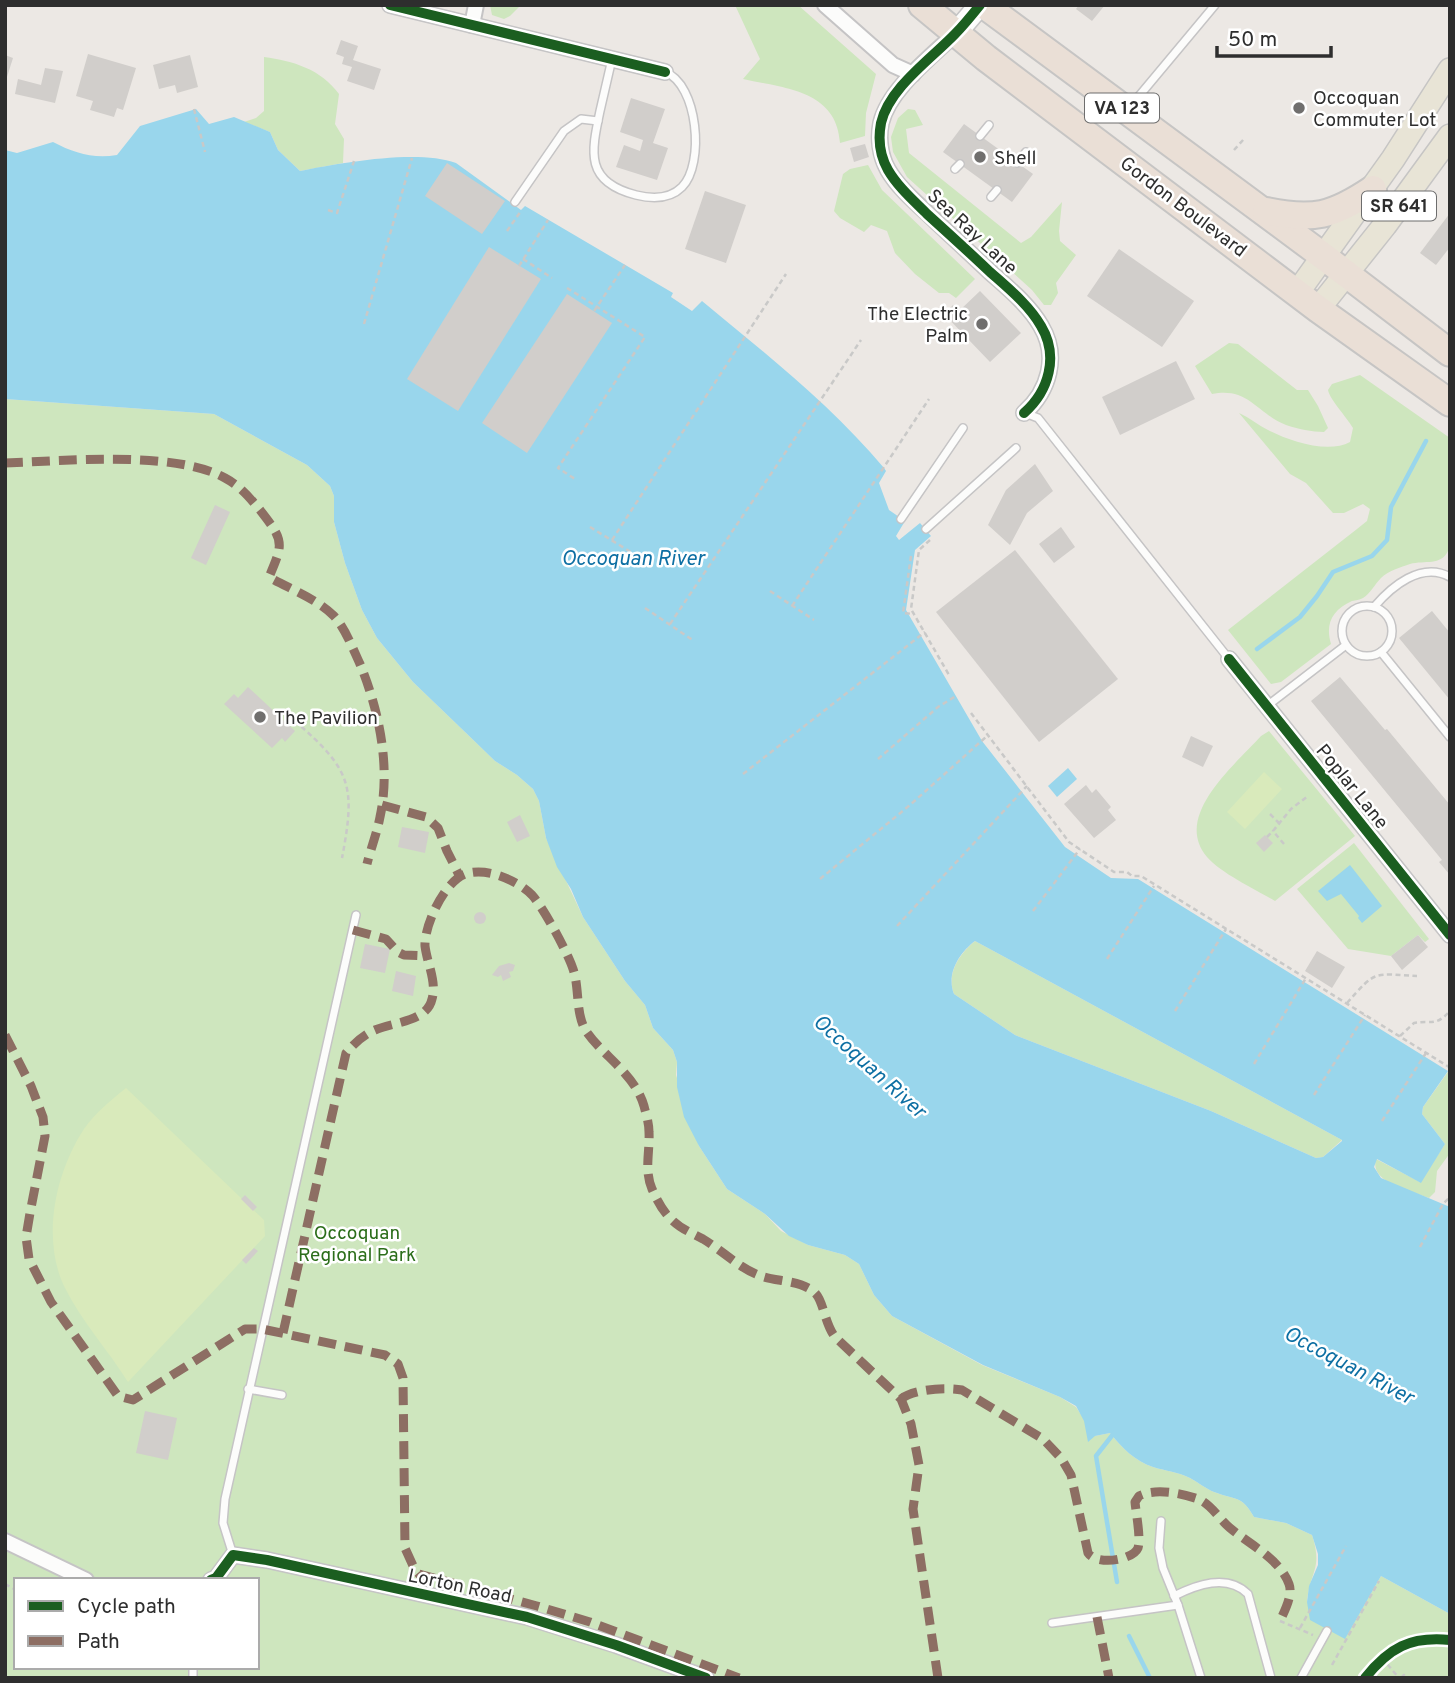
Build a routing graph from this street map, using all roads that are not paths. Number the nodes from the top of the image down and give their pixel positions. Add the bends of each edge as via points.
1 (390, 5) edge
2 (476, 5) edge
3 (824, 5) edge
4 (922, 5) edge
5 (982, 5) edge
6 (1215, 5) edge
7 (472, 24) junction
8 (956, 33) junction
9 (612, 59) junction
10 (665, 72) joint
11 (913, 74) junction
12 (1446, 78) edge
13 (1127, 111) junction
14 (598, 121) junction
15 (989, 125) dead end
16 (981, 136) dead end
17 (1444, 143) edge
18 (1026, 152) dead end
19 (1017, 163) dead end
20 (1373, 190) junction
21 (515, 202) dead end
22 (1261, 210) junction
23 (1325, 257) junction
24 (1346, 274) junction
25 (1308, 301) junction
26 (1450, 353) edge
27 (1450, 403) edge
28 (1024, 413) joint
29 (963, 428) dead end
30 (1016, 448) dead end
31 (901, 519) dead end
32 (926, 529) dead end
33 (1450, 577) edge
34 (1374, 607) junction
35 (1346, 645) junction
36 (1381, 652) junction
37 (1229, 659) joint
38 (1267, 706) junction
39 (1450, 737) edge
40 (356, 915) dead end
41 (1450, 935) edge
42 (248, 1389) junction
43 (282, 1395) dead end
44 (1161, 1521) dead end
45 (5, 1541) edge
46 (233, 1555) junction
47 (82, 1578) edge
48 (215, 1578) edge
49 (1174, 1596) junction
50 (1178, 1605) junction
51 (1052, 1623) dead end
52 (1327, 1631) dead end
53 (706, 1678) edge
54 (1201, 1678) edge
55 (1271, 1678) edge
56 (1301, 1678) edge

1 - 7 street
2 - 7 street
3 - 11 street via 886,60
4 - 8 highway, Gordon Boulevard / VA 123
5 - 8 street
5 - 13 highway, VA 123
6 - 13 lane
7 - 9 street
8 - 11 street, Sea Ray Lane
8 - 25 highway, Gordon Boulevard / VA 123
9 - 10 street
9 - 14 lane
10 - 14 lane via 680,81 694,124 691,170 680,190 645,197 607,181 593,157
11 - 28 street, Sea Ray Lane via 882,121 880,149 886,167 906,194 1010,289 1042,328 1050,368 1039,396
12 - 17 main road via 1431,128 1431,138
12 - 20 main road, SR 641
13 - 22 highway, VA 123
14 - 21 lane via 581,119 564,131
15 - 16 lane
17 - 24 main road, SR 641
18 - 19 lane
20 - 22 highway via 1320,216
20 - 23 main road, SR 641
22 - 23 highway, VA 123
23 - 24 highway, VA 123
23 - 25 main road, SR 641
24 - 25 main road, SR 641
24 - 26 highway, VA 123
25 - 27 highway, Gordon Boulevard / VA 123
28 - 37 lane via 1038,418
29 - 31 lane
30 - 32 lane
33 - 34 lane via 1437,572 1413,576 1399,582
34 - 35 lane via 1359,608 1347,617 1342,631
34 - 36 lane via 1386,616 1391,631
35 - 36 lane via 1358,655
35 - 38 lane
36 - 39 lane
37 - 38 street, Poplar Lane
38 - 41 street, Poplar Lane
40 - 42 lane
42 - 43 lane
42 - 46 lane via 223,1515
44 - 49 lane via 1159,1548
45 - 47 street
46 - 48 street
46 - 53 street, Lorton Road via 527,1617
49 - 50 lane
49 - 55 lane via 1209,1582 1242,1588 1248,1594
50 - 51 lane
50 - 54 lane
52 - 56 lane

